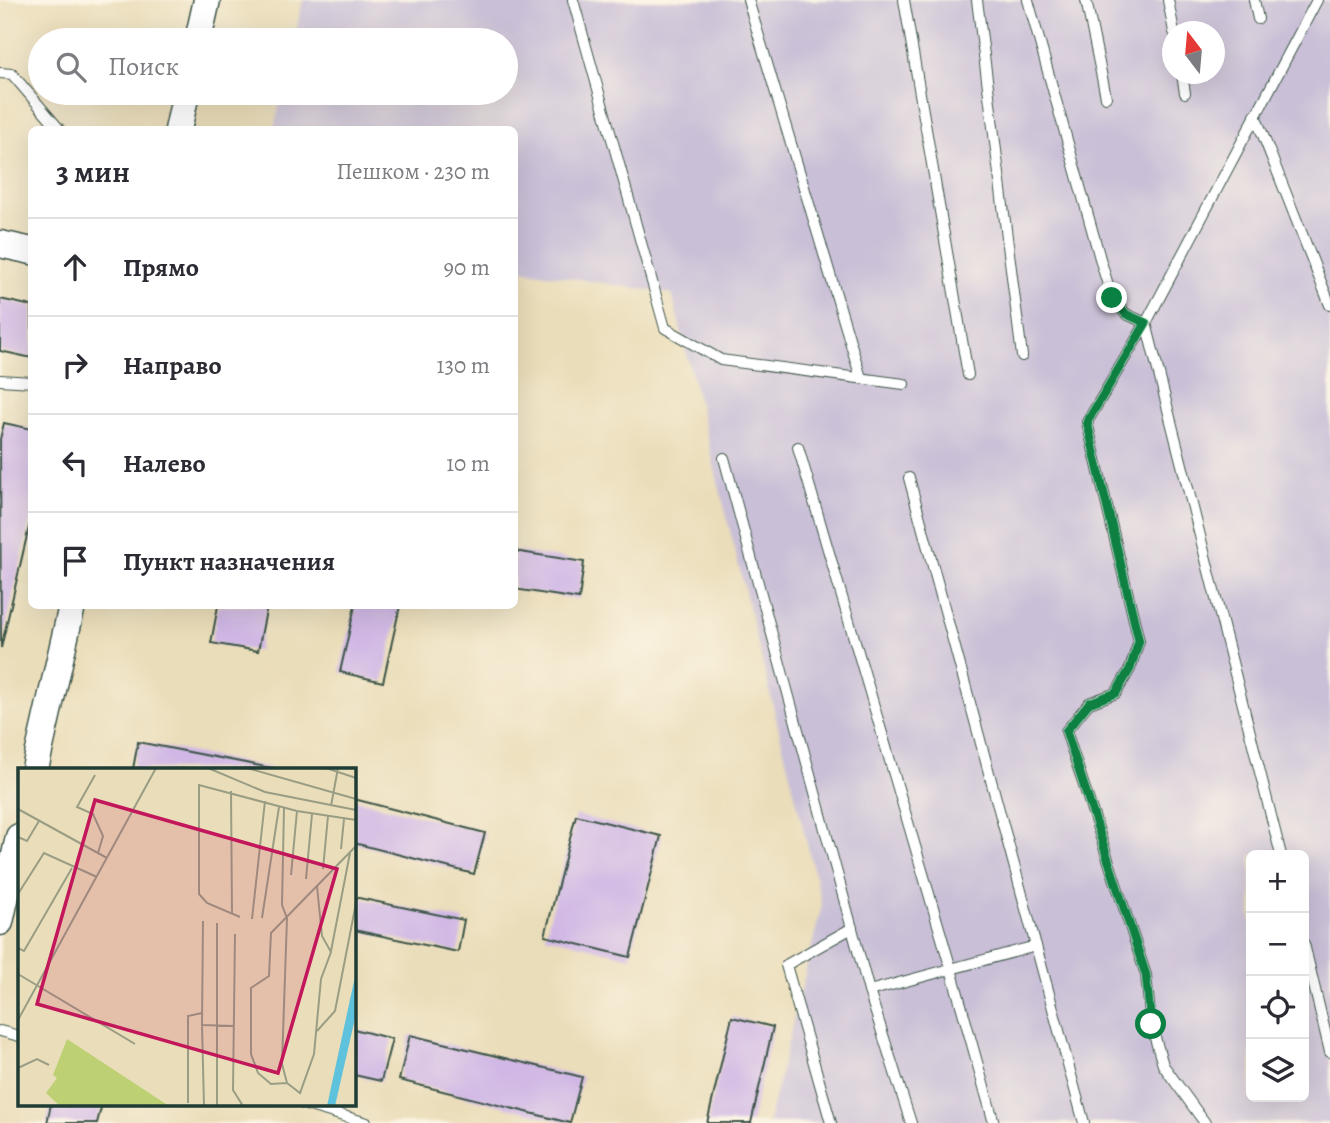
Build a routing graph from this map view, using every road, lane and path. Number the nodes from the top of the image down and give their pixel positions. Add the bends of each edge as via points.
1 (207, 0) edge
2 (573, 0) edge
3 (748, 0) edge
4 (904, 0) edge
5 (977, 0) edge
6 (1028, 0) edge
7 (1086, 0) edge
8 (1168, 0) edge
9 (1254, 0) edge
10 (1317, 0) edge
11 (1258, 19) dead end
12 (1172, 21) edge
13 (201, 28) edge
14 (0, 73) edge
15 (1184, 84) edge
16 (28, 93) edge
17 (1185, 93) dead end
18 (1106, 97) dead end
19 (38, 105) edge
20 (183, 105) edge
21 (1255, 115) junction
22 (57, 126) edge
23 (179, 126) edge
24 (0, 244) edge
25 (28, 250) edge
26 (1330, 305) edge
27 (1146, 323) junction
28 (1022, 356) dead end
29 (968, 375) dead end
30 (861, 378) junction
31 (0, 380) edge
32 (28, 382) edge
33 (904, 384) dead end
34 (798, 447) dead end
35 (724, 458) dead end
36 (909, 478) dead end
37 (71, 609) edge
38 (35, 768) edge
39 (18, 841) edge
40 (1281, 850) edge
41 (0, 922) edge
42 (852, 928) junction
43 (1035, 946) junction
44 (1309, 965) edge
45 (951, 969) junction
46 (869, 991) junction
47 (0, 1031) edge
48 (18, 1036) edge
49 (1330, 1052) edge
50 (310, 1106) edge
51 (367, 1123) edge
52 (831, 1123) edge
53 (911, 1123) edge
54 (993, 1123) edge
55 (1084, 1123) edge
56 (1205, 1123) edge

1 - 13 main road
2 - 30 lane via 665,328 721,360
3 - 30 lane
4 - 29 lane
5 - 28 lane
6 - 27 lane via 1112,298 1126,314
7 - 18 lane
8 - 12 lane
9 - 11 lane
10 - 21 lane
14 - 16 lane via 12,75
15 - 17 lane
19 - 22 lane
20 - 23 main road
21 - 26 lane
21 - 27 lane
24 - 25 main road
27 - 40 lane
27 - 56 lane via 1087,422 1139,641 1116,693 1089,703 1066,731 1146,975 1151,1024 1163,1065
30 - 33 lane
31 - 32 lane
34 - 45 lane
35 - 42 lane
36 - 43 lane
37 - 38 main road
39 - 41 main road
42 - 46 lane
42 - 52 lane via 786,965
43 - 45 lane
43 - 55 lane
44 - 49 lane
45 - 46 lane
45 - 54 lane
46 - 53 lane
47 - 48 lane
50 - 51 lane

